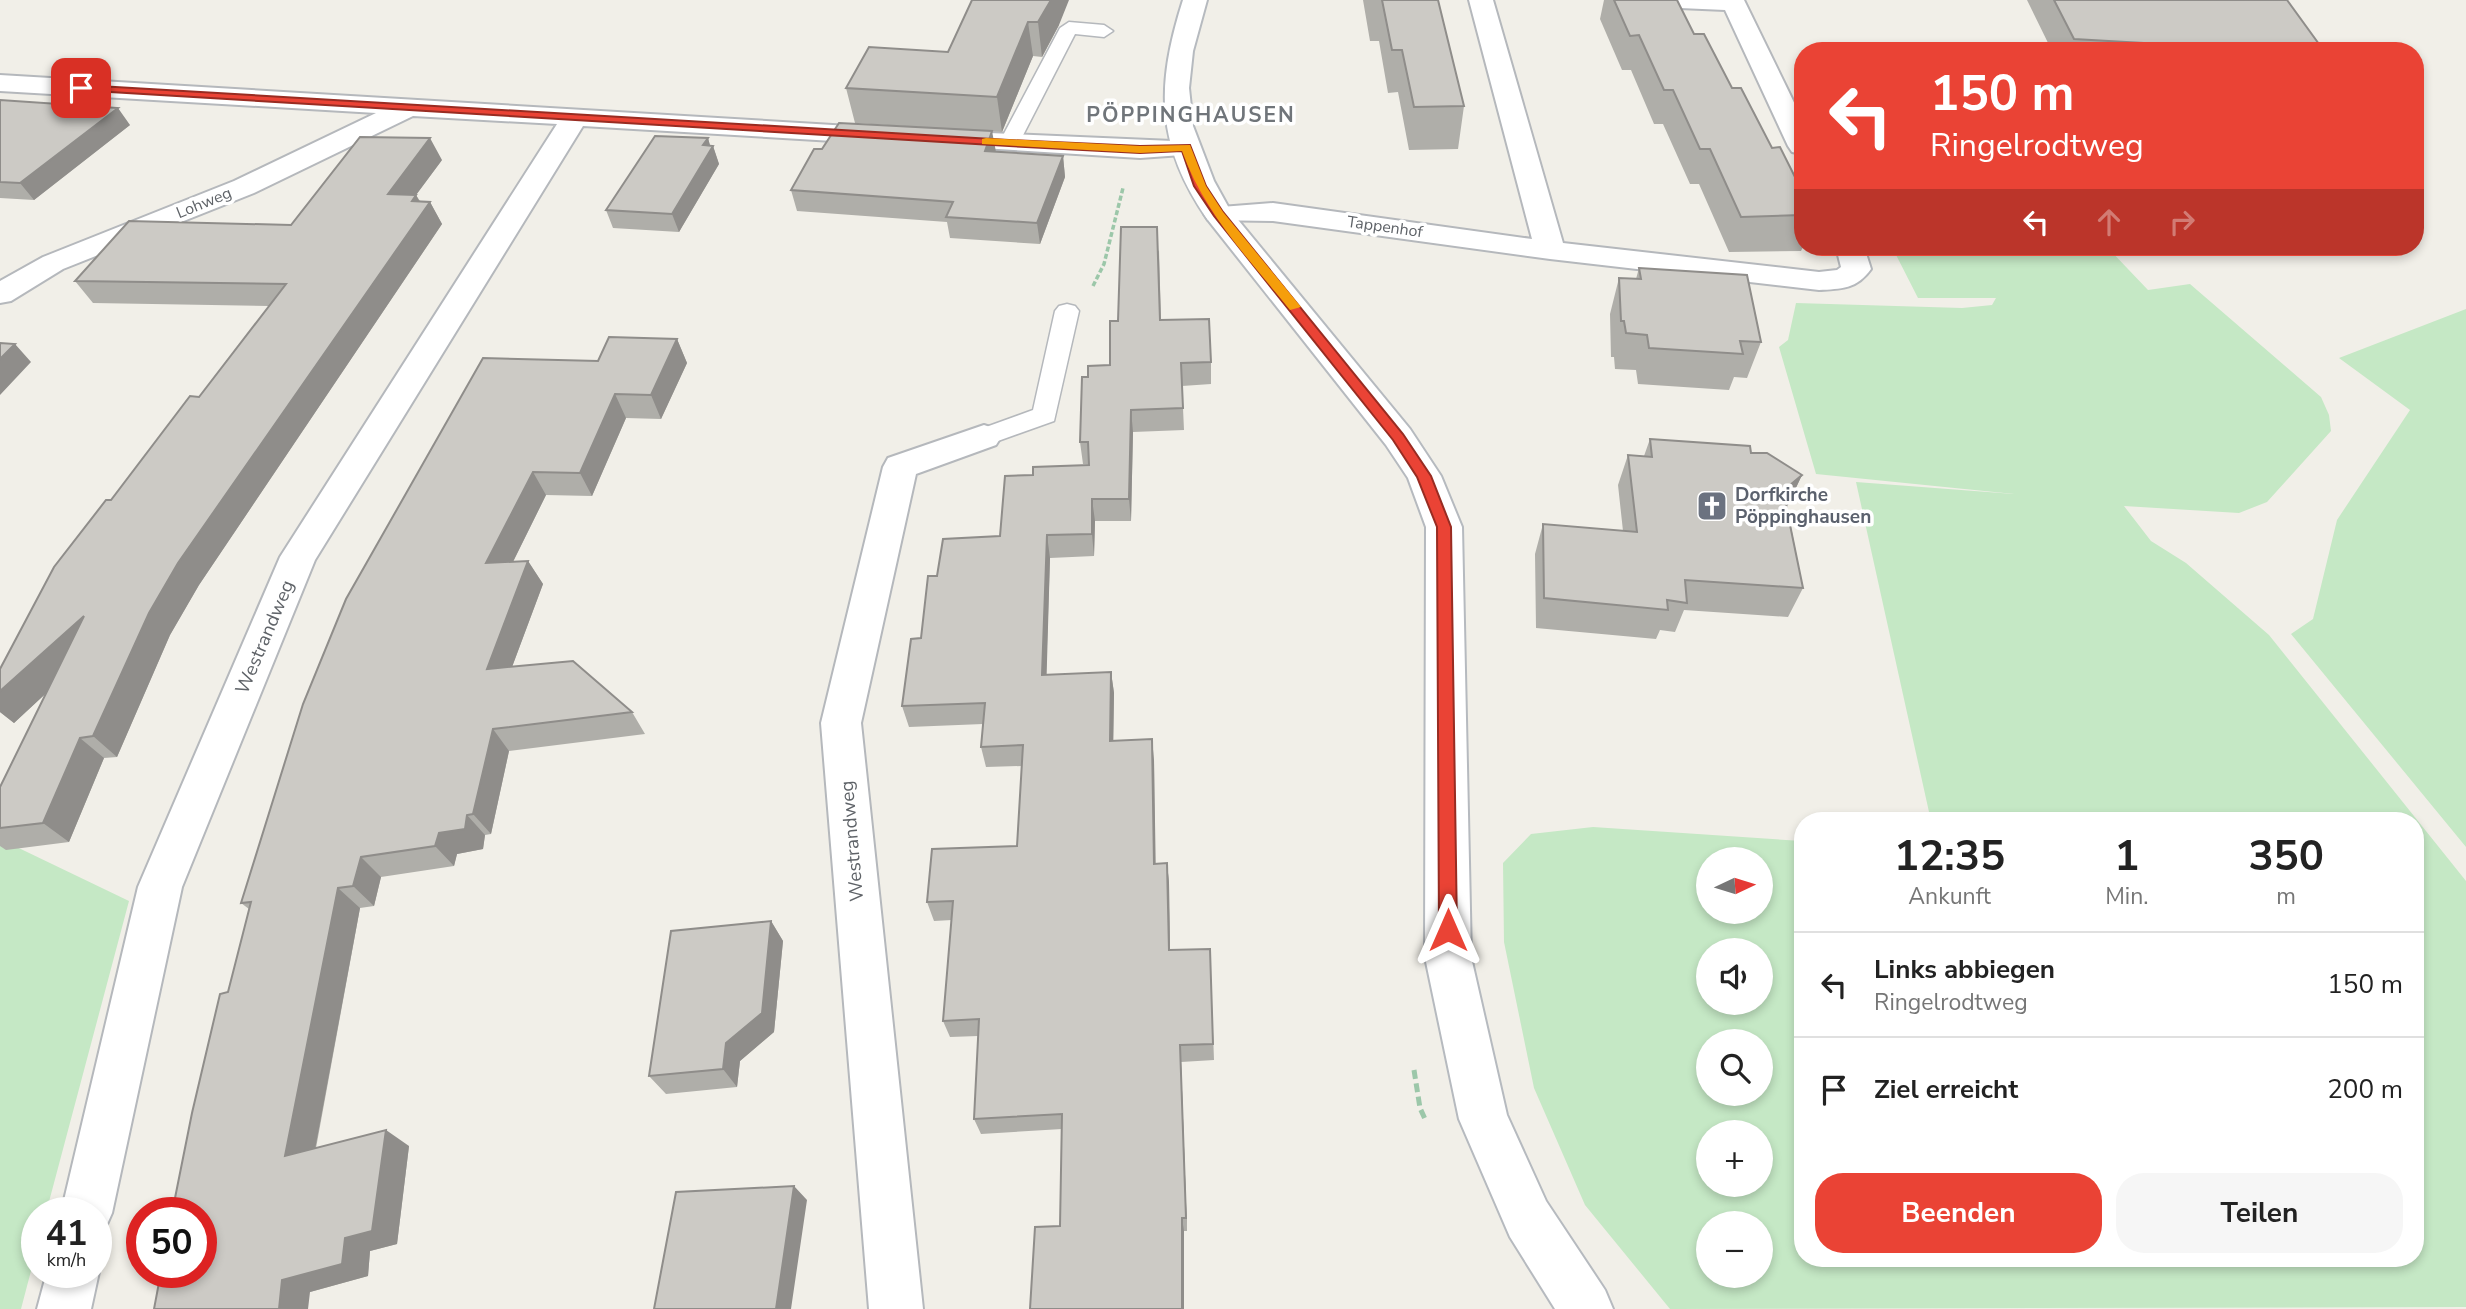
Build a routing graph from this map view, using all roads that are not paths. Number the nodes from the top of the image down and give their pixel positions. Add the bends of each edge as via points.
1 (1195, 0) edge
2 (1481, 0) edge
3 (1657, 0) edge
4 (1104, 32) dead end
5 (0, 83) edge
6 (406, 109) junction
7 (574, 118) junction
8 (1794, 129) edge
9 (1009, 143) junction
10 (1186, 148) junction
11 (1218, 214) junction
12 (1550, 250) junction
13 (1852, 256) edge
14 (0, 294) edge
15 (1068, 311) road end
16 (984, 437) joint
17 (90, 1197) edge
18 (69, 1288) edge
19 (64, 1309) edge
20 (896, 1309) edge
21 (1586, 1309) edge

1 - 10 street via 1176,71 1176,103
2 - 12 street
3 - 8 street via 1734,3
4 - 9 lane via 1069,28
5 - 6 street
6 - 7 street
6 - 14 street, Lohweg via 244,187 53,263
7 - 9 street
7 - 17 street, Westrandweg via 298,557 160,887
9 - 10 street
10 - 11 street via 1200,186
11 - 12 street, Tappenhof via 1273,212
11 - 21 street via 1398,437 1424,476 1444,527 1448,957 1483,1119 1528,1219
12 - 13 street, Tappenhof via 1819,281 1844,279 1856,269
15 - 16 lane via 1045,415
16 - 20 street, Westrandweg via 900,467 841,723
18 - 19 street

